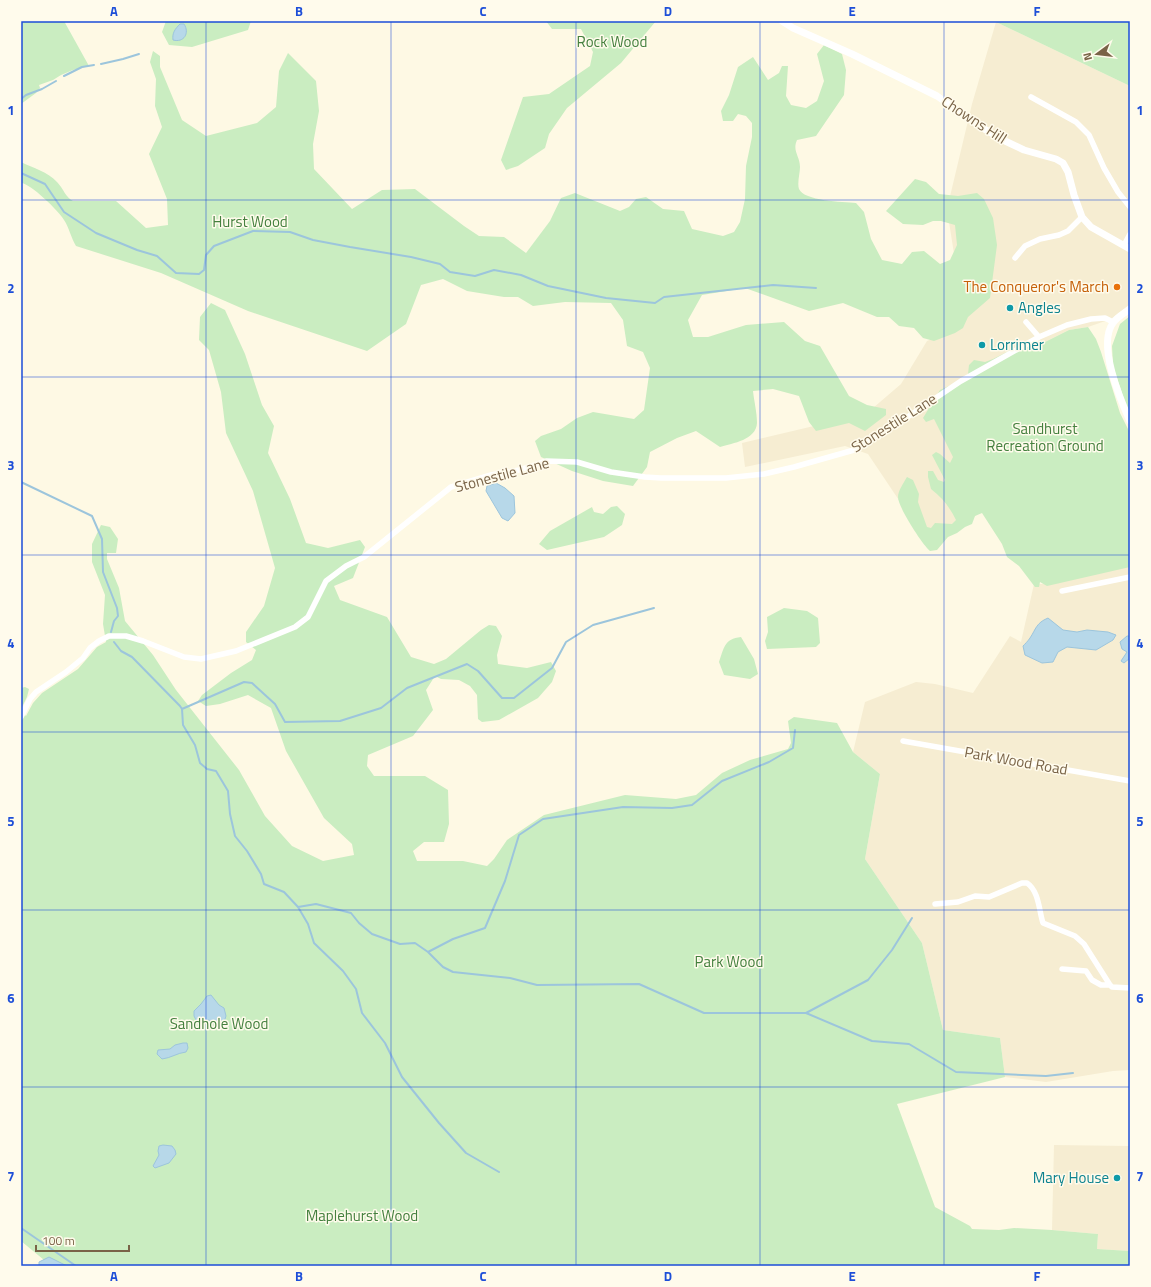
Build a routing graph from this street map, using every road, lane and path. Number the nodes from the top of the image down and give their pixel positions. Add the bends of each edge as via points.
1 (782, 21) edge
2 (1031, 97) dead end
3 (1130, 207) edge
4 (1082, 217) junction
5 (1130, 234) edge
6 (1127, 247) edge
7 (1014, 258) dead end
8 (1130, 309) edge
9 (1026, 322) dead end
10 (1113, 322) junction
11 (1040, 337) junction
12 (1130, 421) edge
13 (1130, 577) edge
14 (1062, 591) dead end
15 (21, 717) edge
16 (903, 741) dead end
17 (1130, 781) edge
18 (935, 904) dead end
19 (1062, 969) dead end
20 (1110, 985) junction
21 (1130, 988) edge

1 - 4 street, Chowns Hill via 937,96 1002,140 1063,163
2 - 3 street via 1076,122 1089,135 1104,168
4 - 6 street, Chowns Hill via 1100,234
4 - 7 street via 1068,231 1025,246
5 - 6 street
8 - 10 street
9 - 11 street
10 - 11 street, Stonestile Lane via 1105,318 1091,319
10 - 12 street via 1107,343 1109,356
11 - 15 street, Stonestile Lane via 961,381 854,450 794,467 764,474 726,478 645,478 577,462 546,461 451,487 364,558 346,566 326,581 308,617 295,627 236,651 201,659 184,657 126,636 109,636 95,645 66,672 36,692
13 - 14 street
16 - 17 street, Park Wood Road
18 - 20 street via 958,902 975,896 989,897 1027,883 1032,887 1044,923 1075,936 1084,944
19 - 20 street via 1086,971 1092,980 1101,985
20 - 21 street

